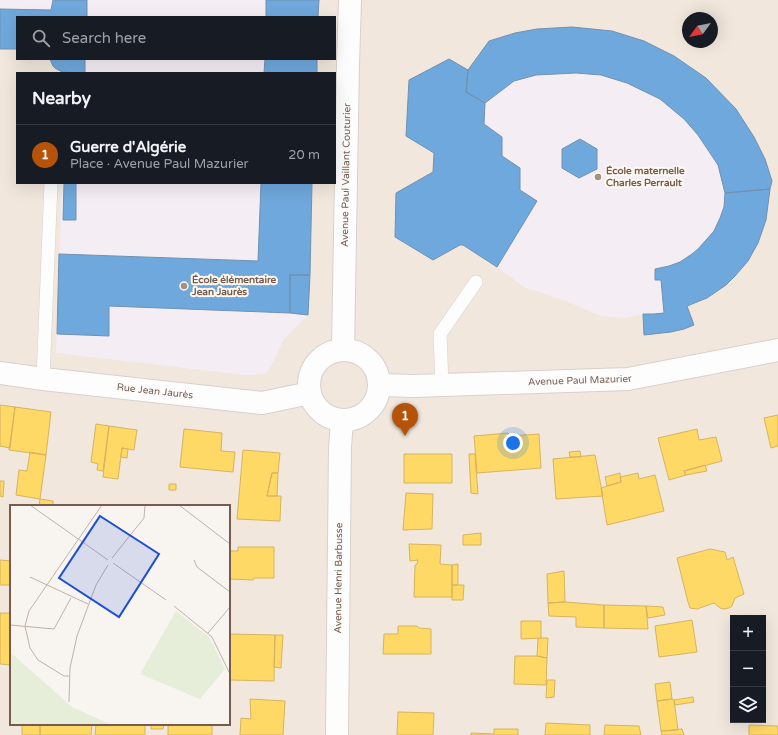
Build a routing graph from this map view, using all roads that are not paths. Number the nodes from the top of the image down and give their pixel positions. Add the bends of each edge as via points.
1 (350, 0) edge
2 (51, 184) edge
3 (476, 282) dead end
4 (343, 350) junction
5 (778, 350) edge
6 (0, 373) edge
7 (43, 380) junction
8 (380, 385) junction
9 (442, 385) junction
10 (310, 393) junction
11 (342, 421) junction
12 (337, 735) edge

1 - 4 street, Avenue Paul Vaillant Couturier
2 - 7 lane
3 - 9 lane via 440,334
4 - 8 street via 365,356 373,364
4 - 10 street via 331,352 320,359 313,368 309,380
5 - 9 street, Avenue Paul Mazurier via 628,379
6 - 7 street, Rue Jean Jaurès
7 - 10 street, Rue Jean Jaurès via 262,403
8 - 9 street, Avenue Paul Mazurier
8 - 11 street via 373,407 354,420
10 - 11 street via 314,404 321,412
11 - 12 street, Avenue Henri Barbusse

